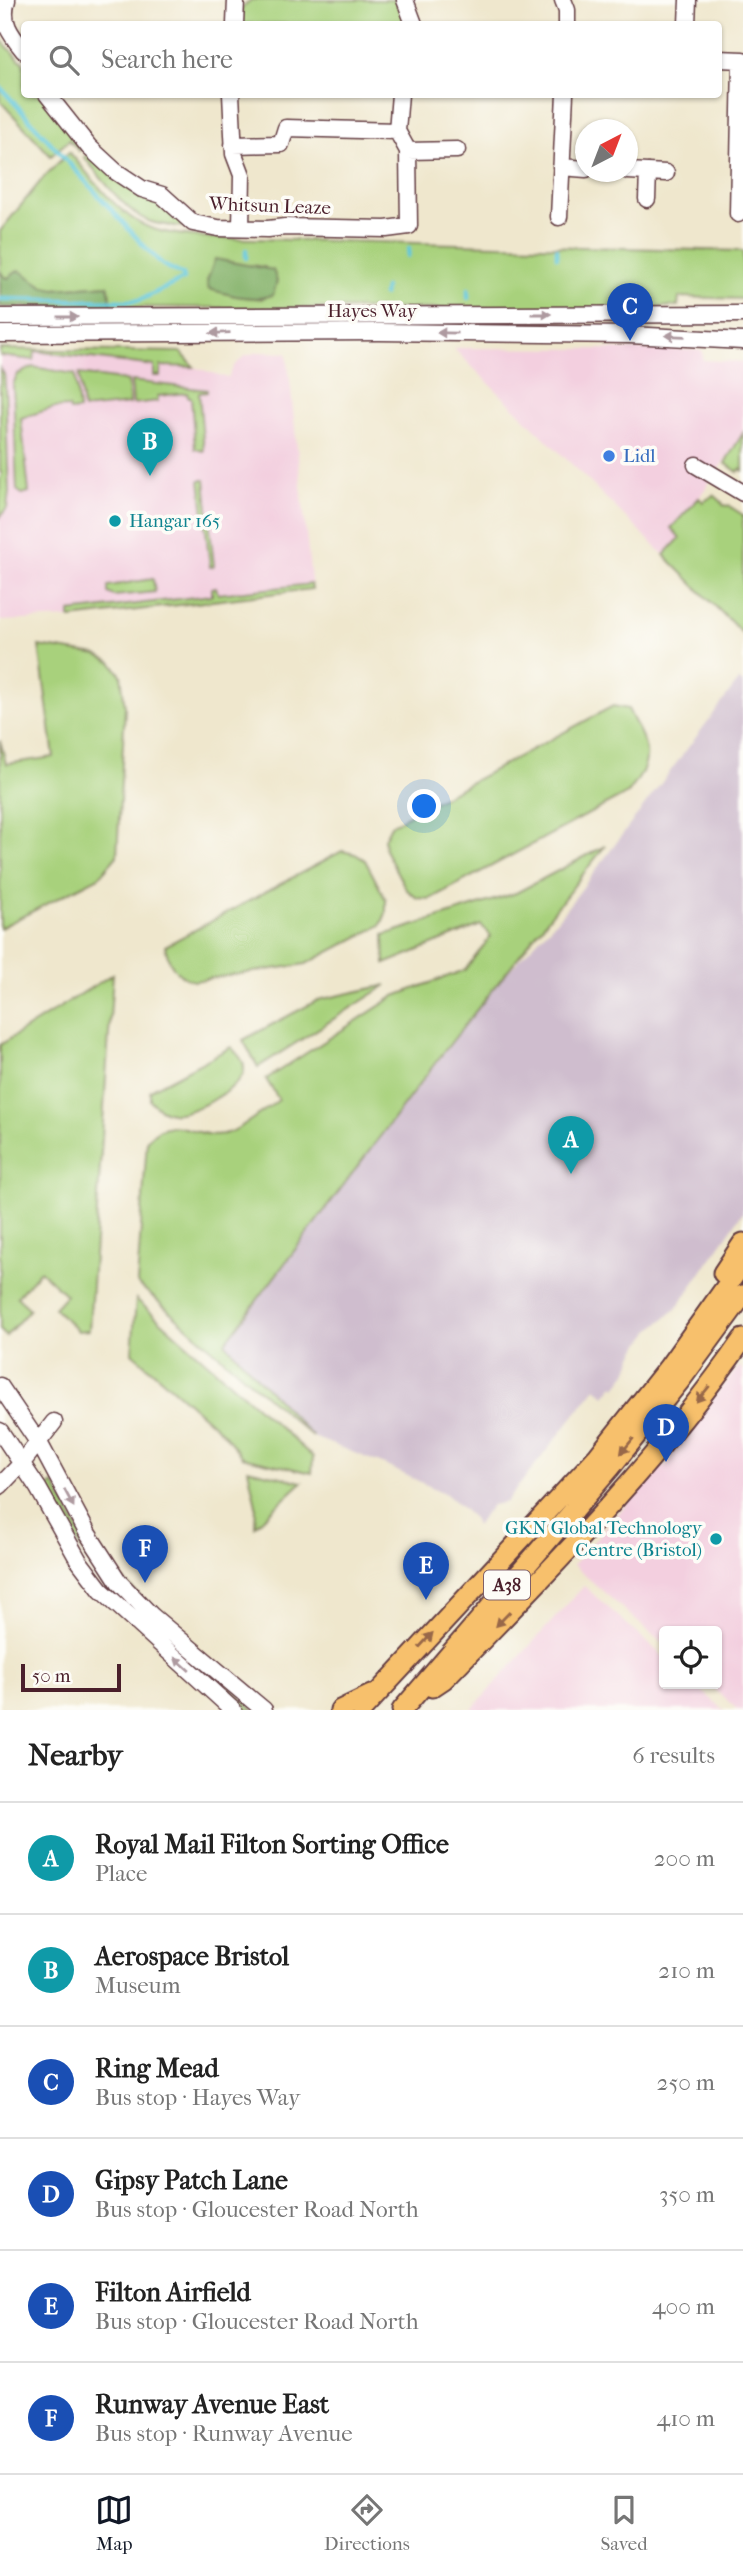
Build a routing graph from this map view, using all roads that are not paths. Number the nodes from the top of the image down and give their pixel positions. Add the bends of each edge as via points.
1 (7, 0) edge
2 (236, 0) edge
3 (405, 0) edge
4 (563, 0) edge
5 (688, 0) edge
6 (235, 21) edge
7 (413, 21) edge
8 (567, 21) edge
9 (687, 21) edge
10 (21, 48) edge
11 (722, 59) edge
12 (742, 60) edge
13 (50, 98) edge
14 (232, 98) edge
15 (400, 98) edge
16 (565, 98) edge
17 (397, 131) junction
18 (233, 145) junction
19 (457, 150) dead end
20 (408, 151) junction
21 (561, 167) junction
22 (575, 168) edge
23 (638, 172) edge
24 (648, 172) junction
25 (666, 173) dead end
26 (647, 198) dead end
27 (738, 214) dead end
28 (559, 218) dead end
29 (241, 228) junction
30 (743, 314) edge
31 (0, 317) edge
32 (0, 334) edge
33 (743, 341) edge
34 (696, 466) dead end
35 (743, 494) edge
36 (743, 1243) edge
37 (743, 1263) edge
38 (743, 1295) edge
39 (743, 1339) edge
40 (0, 1386) edge
41 (0, 1431) edge
42 (35, 1437) junction
43 (12, 1448) junction
44 (0, 1460) edge
45 (604, 1462) junction
46 (22, 1463) junction
47 (0, 1486) edge
48 (465, 1599) junction
49 (378, 1692) junction
50 (401, 1708) edge
51 (233, 1710) edge
52 (264, 1710) edge
53 (340, 1710) edge
54 (362, 1710) edge

1 - 10 street via 4,23
2 - 6 street
3 - 7 street
4 - 8 street
5 - 9 street
11 - 12 street
12 - 27 street
13 - 29 street, Whitsun Leaze via 89,147 115,171 142,189 162,194 194,223
14 - 18 street
15 - 17 street
16 - 21 street
17 - 18 street via 286,128 281,144
17 - 20 street, Whitsun Leaze
18 - 29 street via 242,175
19 - 20 street
20 - 29 street, Whitsun Leaze via 409,226
21 - 22 street
21 - 28 street
23 - 24 street
24 - 25 street
24 - 26 street
31 -> 30 street, Hayes Way
33 -> 32 street, Hayes Way via 379,332
34 - 35 street
36 - 48 main road via 665,1354 475,1577
37 - 45 main road, A38
38 -> 45 main road, A38 via 689,1368
39 -> 50 main road via 656,1450 558,1560 444,1679
40 - 42 street
41 - 43 street
42 - 43 street
42 - 46 street
42 -> 52 street via 119,1582 152,1616
43 - 44 street
43 - 46 street
45 - 48 main road, A38
45 - 50 main road, A38
46 - 47 street
51 -> 46 street via 101,1590
49 -> 48 main road, A38
49 - 53 main road
49 - 54 main road, A38

